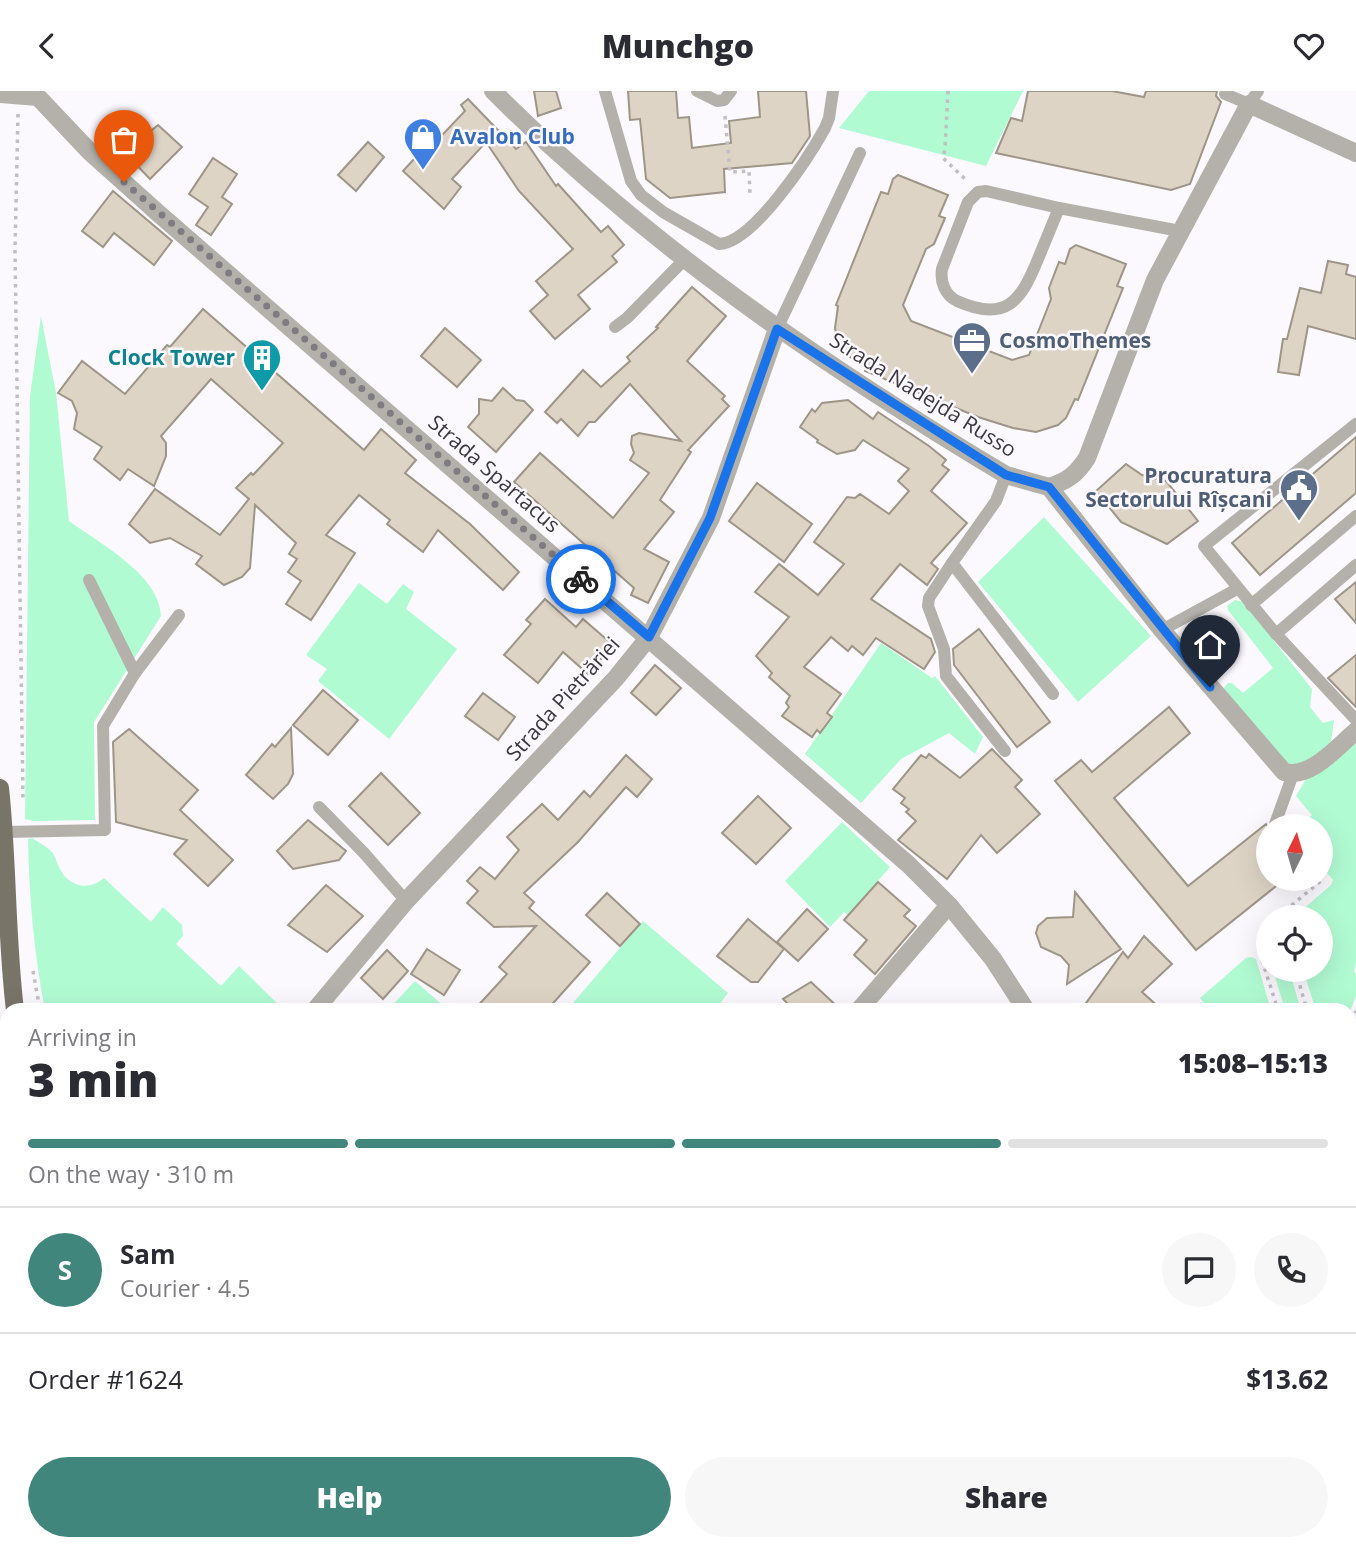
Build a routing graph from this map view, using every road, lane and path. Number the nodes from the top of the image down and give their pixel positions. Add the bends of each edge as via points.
1 (493, 91) edge
2 (605, 91) edge
3 (698, 91) edge
4 (833, 91) edge
5 (948, 91) edge
6 (39, 94) edge
7 (1225, 94) dead end
8 (0, 95) edge
9 (19, 95) junction
10 (727, 95) edge
11 (1253, 98) edge
12 (860, 153) dead end
13 (1356, 153) edge
14 (978, 192) junction
15 (750, 195) dead end
16 (1059, 208) junction
17 (1180, 231) junction
18 (684, 260) junction
19 (615, 327) dead end
20 (777, 329) junction
21 (1356, 424) edge
22 (1006, 475) junction
23 (1049, 487) junction
24 (1356, 516) edge
25 (952, 563) junction
26 (1356, 565) edge
27 (89, 580) dead end
28 (1237, 589) junction
29 (1251, 605) junction
30 (179, 615) dead end
31 (1162, 630) junction
32 (1276, 634) junction
33 (649, 637) junction
34 (135, 673) junction
35 (1053, 694) dead end
36 (1356, 720) edge
37 (1356, 731) edge
38 (1005, 751) dead end
39 (1293, 774) junction
40 (0, 788) edge
41 (319, 807) dead end
42 (1279, 814) edge
43 (14, 832) junction
44 (1309, 891) edge
45 (406, 901) junction
46 (949, 905) junction
47 (1292, 905) edge
48 (33, 970) dead end
49 (1269, 982) edge
50 (1299, 982) edge
51 (14, 1003) edge
52 (39, 1003) edge
53 (321, 1003) edge
54 (865, 1003) edge
55 (1021, 1003) edge
56 (1276, 1003) edge
57 (1305, 1003) edge

1 - 18 street, Strada Nadejda Russo via 556,152
2 - 4 lane via 631,181 641,195 719,244 735,240 762,217 825,128
3 - 10 lane via 714,100
5 - 14 path via 943,158
6 - 9 street, Strada Spartacus
6 - 33 street, Strada Spartacus via 90,152 158,213
7 - 11 lane
8 - 9 street, Strada Spartacus
9 - 43 path
10 - 15 path via 730,172 749,171
11 - 13 street
11 - 17 street
12 - 20 lane
14 - 16 lane
14 - 16 lane via 968,202 941,276 954,299 979,309 1009,306 1021,294
16 - 17 lane
17 - 23 street via 1156,280 1087,458 1078,472
18 - 19 lane
18 - 20 street, Strada Nadejda Russo
20 - 22 street, Strada Nadejda Russo
20 - 33 street, Strada Pietrăriei via 710,518
21 - 28 lane via 1204,546
22 - 23 street, Strada Nadejda Russo
22 - 25 lane via 996,501
23 - 31 street
24 - 29 lane
25 - 35 lane
25 - 38 lane via 928,606 944,649 946,676
26 - 32 lane
27 - 34 lane
28 - 29 lane
28 - 31 lane
29 - 32 lane
30 - 34 lane
31 - 39 street via 1278,767
32 - 36 lane
33 - 45 street, Strada Pietrăriei
33 - 46 street, Strada Spartacus
34 - 43 lane via 103,726 105,830
37 - 39 street via 1312,767
39 - 42 lane
40 - 43 main road
41 - 45 lane
43 - 51 main road via 9,957
44 - 47 path
45 - 53 street, Strada Pietrăriei
46 - 54 street
46 - 55 street, Strada Spartacus
48 - 52 path
49 - 56 path
50 - 57 path

